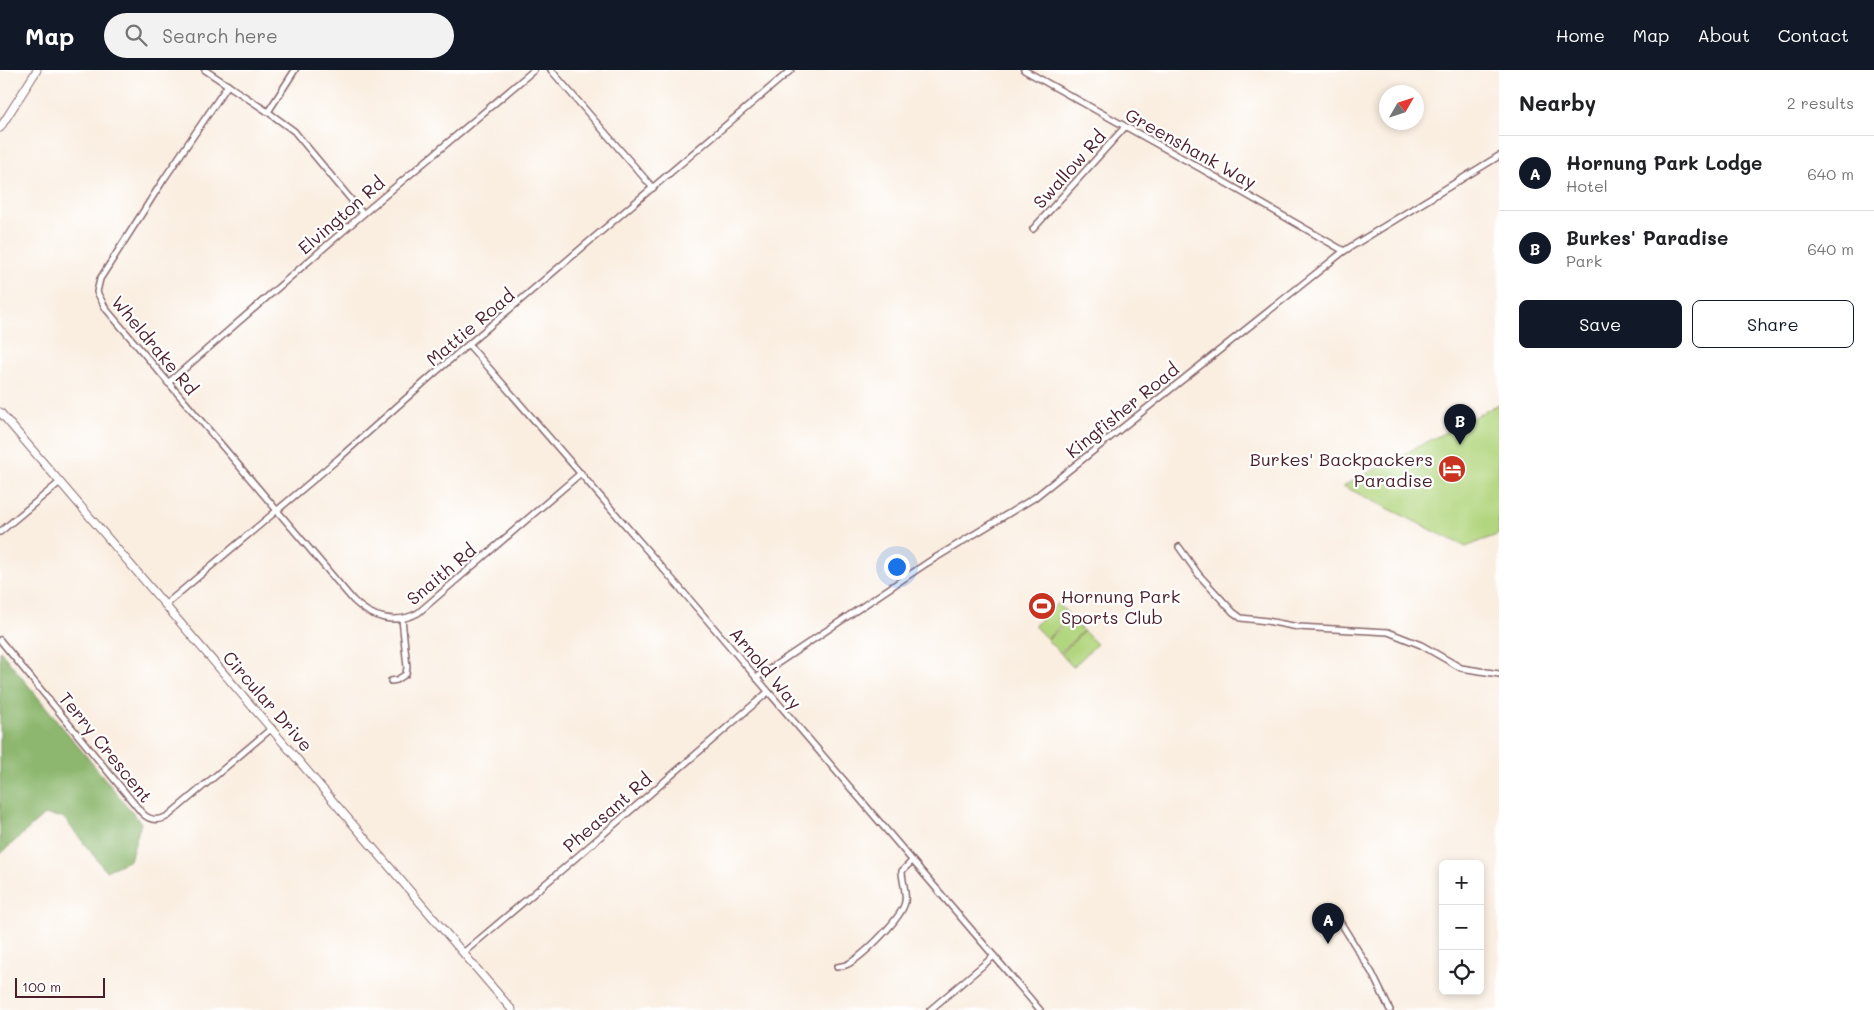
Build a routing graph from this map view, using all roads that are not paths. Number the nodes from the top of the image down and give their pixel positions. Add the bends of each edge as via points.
1 (37, 70) edge
2 (206, 70) edge
3 (296, 70) edge
4 (534, 70) edge
5 (551, 70) edge
6 (791, 70) edge
7 (1024, 70) edge
8 (228, 85) junction
9 (268, 112) junction
10 (1125, 127) junction
11 (0, 128) edge
12 (1499, 156) edge
13 (652, 188) junction
14 (363, 214) junction
15 (1033, 229) dead end
16 (1344, 250) junction
17 (469, 345) junction
18 (168, 383) junction
19 (0, 412) edge
20 (581, 473) junction
21 (60, 482) junction
22 (277, 510) junction
23 (0, 532) edge
24 (1179, 547) dead end
25 (166, 604) junction
26 (402, 619) junction
27 (0, 640) edge
28 (1499, 674) edge
29 (756, 678) junction
30 (391, 681) dead end
31 (768, 692) junction
32 (272, 728) junction
33 (912, 861) junction
34 (1334, 912) dead end
35 (463, 952) junction
36 (994, 956) junction
37 (837, 967) dead end
38 (512, 1010) edge
39 (930, 1010) edge
40 (1040, 1010) edge
41 (1390, 1010) edge

1 - 11 street
2 - 8 street
3 - 9 street
4 - 14 street, Elvington Rd
5 - 13 street
6 - 13 street, Mattie Road
7 - 10 street, Greenshank Way
8 - 9 street
8 - 18 street, Wheldrake Rd via 164,179 100,279 97,289 106,309
9 - 14 street via 289,126 304,142
10 - 15 street, Swallow Rd
10 - 16 street, Greenshank Way
12 - 16 street, Kingfisher Road
13 - 17 street, Mattie Road
14 - 18 street, Elvington Rd
16 - 29 street, Kingfisher Road via 1034,498 927,563
17 - 20 street, Arnold Way
17 - 22 street, Mattie Road
18 - 22 street, Wheldrake Rd
19 - 21 street, Circular Drive
20 - 26 street, Snaith Rd via 418,613
20 - 29 street, Arnold Way
21 - 23 street
21 - 25 street, Circular Drive
22 - 25 street, Mattie Road
22 - 26 street, Snaith Rd via 362,609 378,616
24 - 28 street via 1199,575 1241,618 1298,627 1388,632 1421,645 1461,668
25 - 32 street, Circular Drive
26 - 30 street via 406,674
27 - 32 street, Terry Crescent via 149,819 159,820 168,816
29 - 31 street, Arnold Way
31 - 33 street, Arnold Way
31 - 35 street, Pheasant Rd
32 - 35 street, Circular Drive
33 - 36 street, Arnold Way
33 - 37 street via 902,871 906,899 898,916 862,953 848,964
34 - 41 street via 1372,973
35 - 38 street, Circular Drive
36 - 39 street
36 - 40 street, Arnold Way

